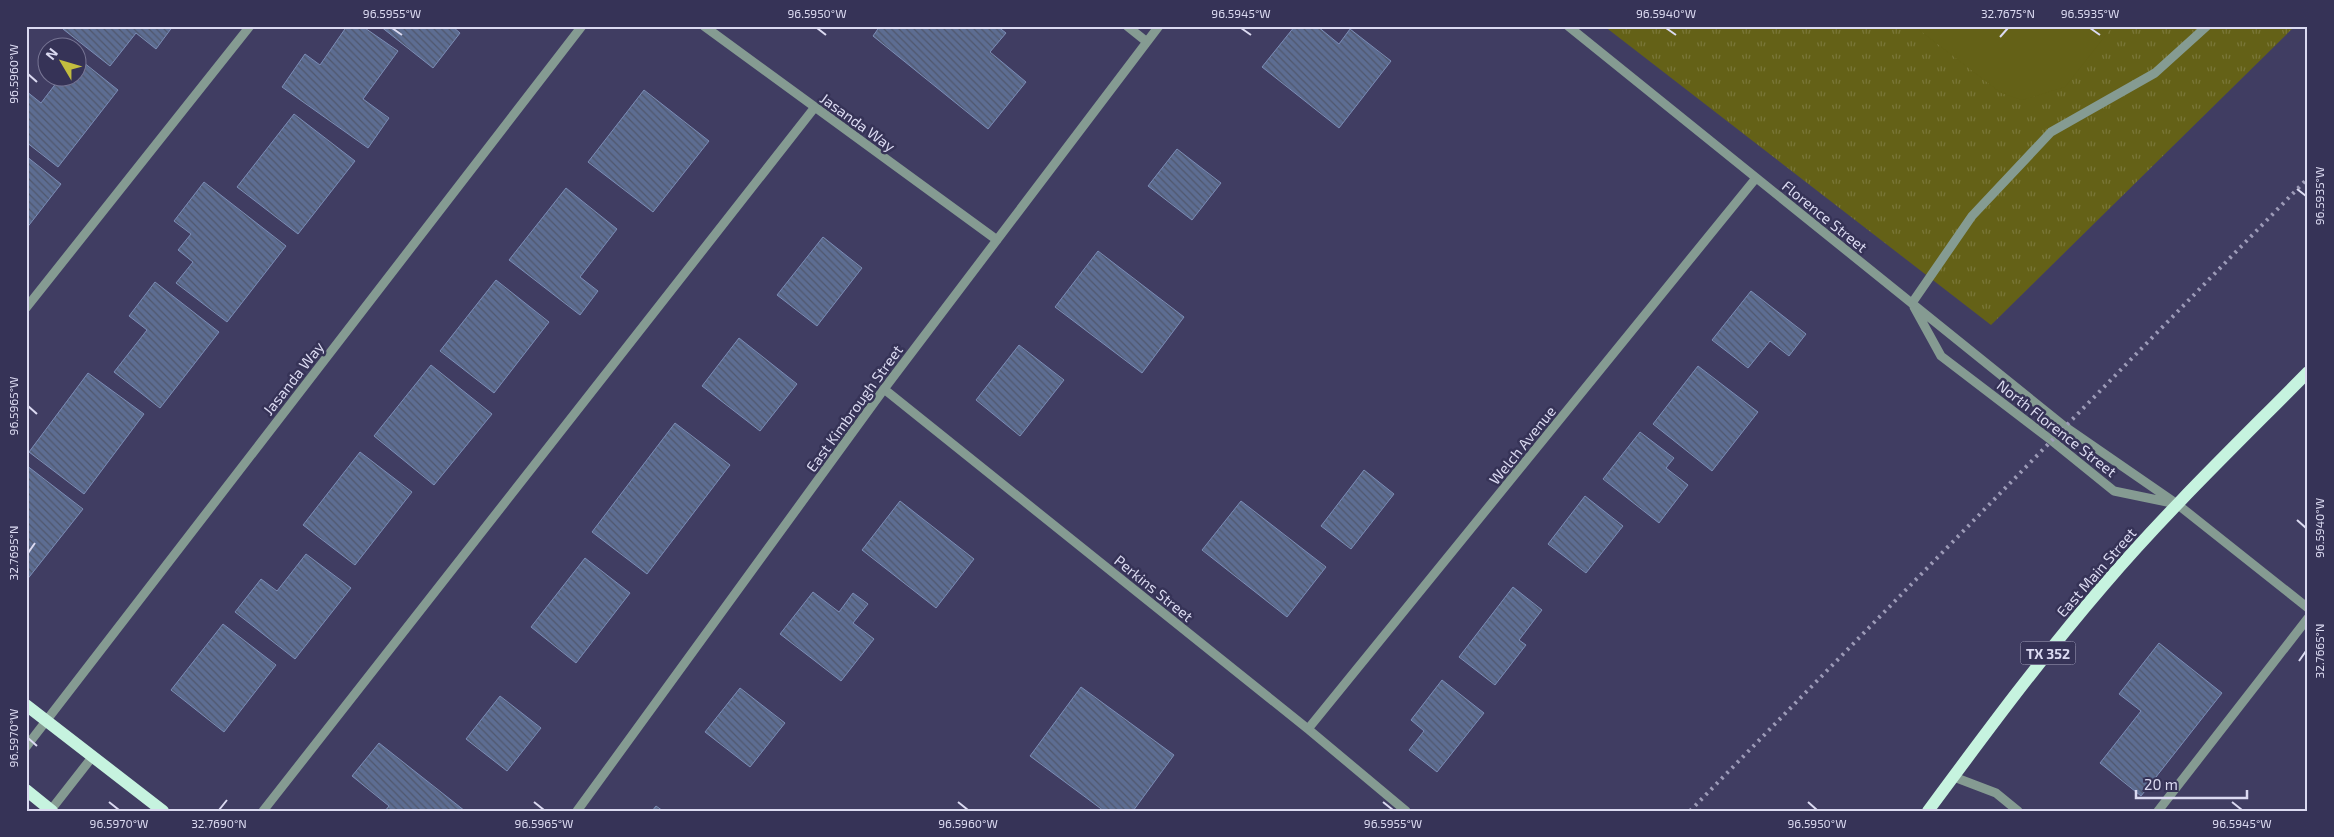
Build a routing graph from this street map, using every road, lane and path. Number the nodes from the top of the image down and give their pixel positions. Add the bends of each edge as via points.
1 (250, 26) edge
2 (582, 26) edge
3 (704, 26) edge
4 (1127, 26) edge
5 (1159, 26) edge
6 (1568, 26) edge
7 (2207, 26) edge
8 (1147, 42) junction
9 (815, 107) junction
10 (1756, 178) junction
11 (997, 240) junction
12 (1912, 304) junction
13 (26, 308) edge
14 (2308, 372) edge
15 (884, 389) junction
16 (2064, 426) joint
17 (2178, 504) junction
18 (2308, 608) edge
19 (2308, 618) edge
20 (26, 706) edge
21 (46, 719) junction
22 (1308, 729) junction
23 (26, 747) edge
24 (93, 756) junction
25 (1954, 777) junction
26 (26, 790) edge
27 (51, 810) edge
28 (163, 811) edge
29 (262, 811) edge
30 (577, 811) edge
31 (1406, 811) edge
32 (1928, 811) edge
33 (2018, 811) edge
34 (2158, 811) edge

1 - 13 street
2 - 21 street, Jasanda Way
3 - 9 street, Jasanda Way
4 - 8 street
5 - 8 street, East Kimbrough Street
6 - 10 street, Florence Street
7 - 12 street via 2156,73 2051,132 1972,216
8 - 11 street, East Kimbrough Street
9 - 11 street, Jasanda Way
9 - 29 street
10 - 12 street, Florence Street
10 - 22 street, Welch Avenue
11 - 15 street, East Kimbrough Street
12 - 16 street, Florence Street
12 - 17 street, North Florence Street via 1941,356 2114,491
14 - 17 main road, East Main Street / TX 352
15 - 22 street, Perkins Street
15 - 30 street, East Kimbrough Street
16 - 17 street, North Florence Street
17 - 18 street
17 - 25 main road, East Main Street / TX 352 via 2103,585 2020,686
19 - 34 street
20 - 21 main road
21 - 23 street, Jasanda Way
21 - 24 main road
22 - 31 street, Perkins Street
24 - 27 street
24 - 28 main road
25 - 32 main road, East Main Street / TX 352
25 - 33 street via 1996,793
26 - 27 main road

